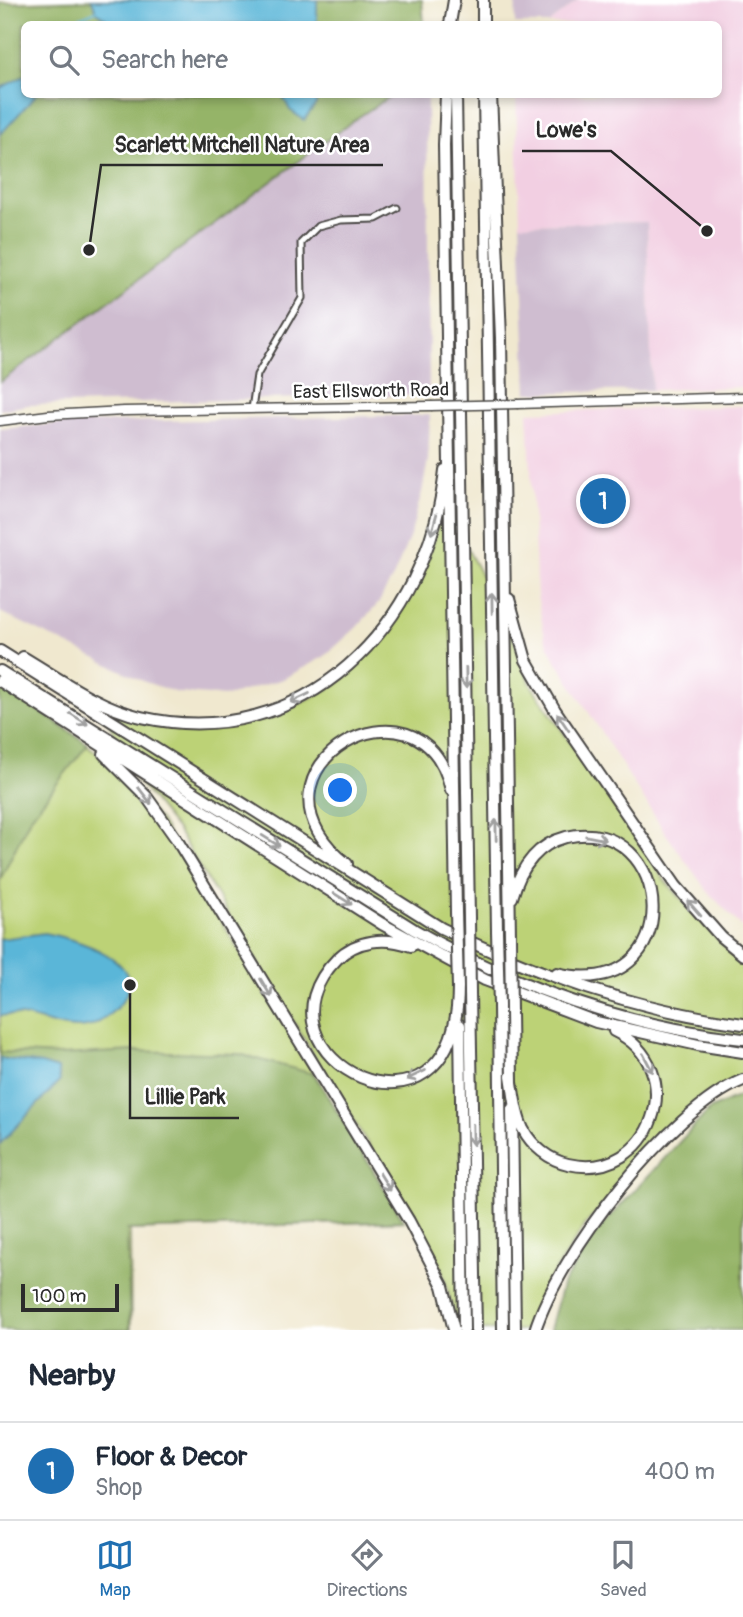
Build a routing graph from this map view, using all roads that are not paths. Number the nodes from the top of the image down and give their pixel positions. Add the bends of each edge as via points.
1 (454, 0) edge
2 (483, 0) edge
3 (453, 21) edge
4 (483, 21) edge
5 (446, 98) edge
6 (456, 98) edge
7 (484, 98) edge
8 (491, 98) edge
9 (397, 208) dead end
10 (743, 397) edge
11 (252, 409) junction
12 (0, 421) edge
13 (450, 432) junction
14 (504, 563) junction
15 (0, 649) edge
16 (0, 671) edge
17 (0, 681) edge
18 (78, 732) junction
19 (456, 813) junction
20 (364, 882) junction
21 (509, 914) junction
22 (429, 952) junction
23 (743, 955) edge
24 (529, 969) junction
25 (458, 1001) junction
26 (596, 1022) junction
27 (743, 1024) edge
28 (743, 1039) edge
29 (743, 1052) edge
30 (512, 1076) junction
31 (743, 1080) edge
32 (454, 1330) edge
33 (464, 1330) edge
34 (476, 1330) edge
35 (503, 1330) edge
36 (515, 1330) edge
37 (535, 1330) edge

1 - 3 highway
2 - 4 highway
5 - 13 highway
6 -> 34 highway, bridge
35 -> 7 highway, bridge
8 - 14 highway
9 - 11 street via 376,219 318,226 301,243 302,298 257,375
10 - 11 main road, East Ellsworth Road, bridge
11 - 12 main road, East Ellsworth Road via 48,415
13 -> 15 highway via 433,531 401,605 363,654 314,692 279,708 212,723 140,717 111,707
13 - 19 highway
14 - 21 highway
23 -> 14 highway via 703,919 676,886 540,687 517,636
15 - 20 highway
16 -> 28 highway via 405,924 474,961 532,987 612,1013
17 - 18 highway
18 -> 22 highway
18 -> 32 highway via 131,779 175,837 416,1233 443,1286
19 - 20 highway via 444,767 419,740 388,730 342,742 317,771 312,819 324,843
19 - 25 highway, bridge
20 - 24 highway via 441,928
21 -> 24 highway via 516,882 532,857 550,843 572,836 598,837 622,847 646,872 652,886 650,931 643,947 621,968 587,978
21 - 30 highway, bridge
25 -> 22 highway via 454,1033 446,1049 430,1068 403,1082 377,1083 354,1076 341,1069 323,1046 314,1022 315,994 341,955 374,941 403,943
22 - 26 highway via 485,981
24 - 27 highway via 626,1001
25 - 33 highway
26 - 29 highway
26 -> 30 highway via 640,1049 654,1076 653,1118 636,1146 623,1156 578,1166 538,1149 522,1127
30 - 36 highway
31 - 37 highway via 690,1113 605,1209 567,1259

